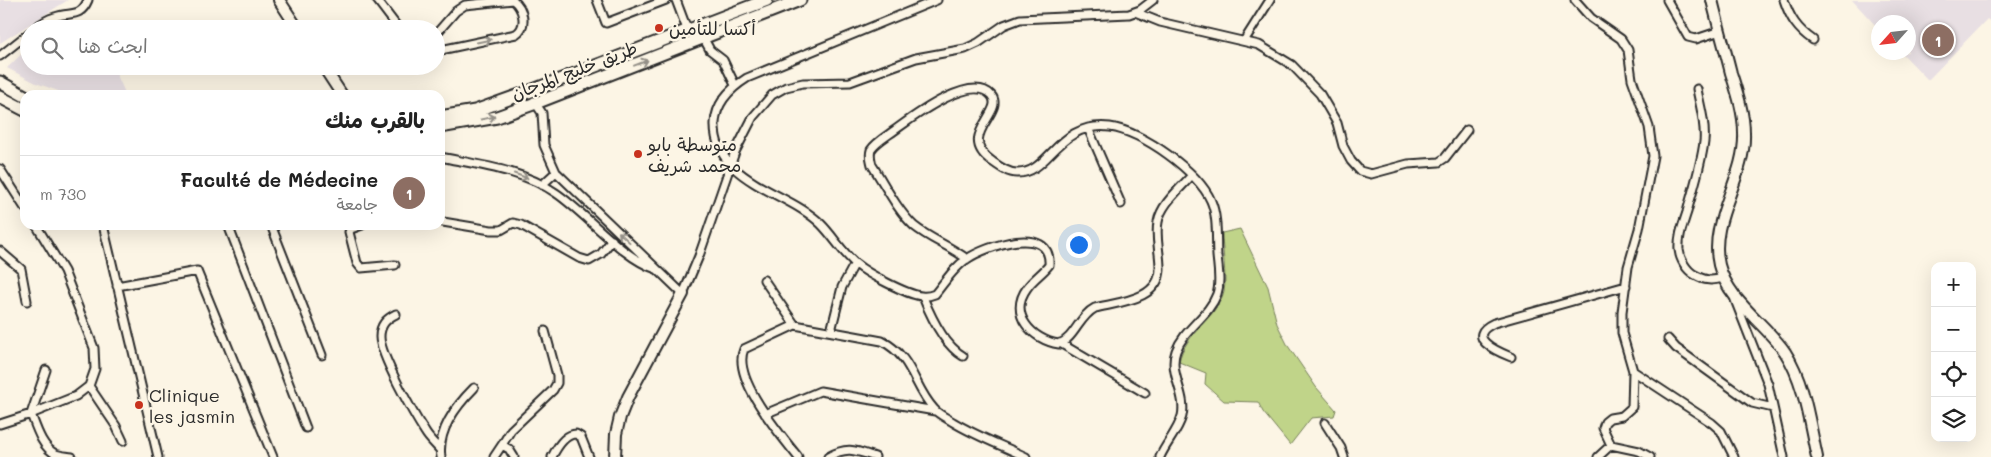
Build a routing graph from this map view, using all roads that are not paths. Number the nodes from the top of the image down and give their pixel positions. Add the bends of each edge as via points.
1 (88, 0) edge
2 (279, 0) edge
3 (513, 0) edge
4 (597, 0) edge
5 (666, 0) edge
6 (676, 0) edge
7 (767, 0) edge
8 (800, 0) edge
9 (937, 0) edge
10 (1153, 0) edge
11 (1270, 0) edge
12 (1575, 0) edge
13 (1667, 0) edge
14 (1712, 0) edge
15 (1784, 0) edge
16 (381, 1) edge
17 (1135, 12) junction
18 (49, 20) edge
19 (292, 20) edge
20 (392, 20) edge
21 (445, 24) edge
22 (1720, 31) junction
23 (688, 32) junction
24 (704, 39) junction
25 (20, 40) edge
26 (1813, 40) dead end
27 (1244, 42) junction
28 (445, 49) edge
29 (0, 56) edge
30 (329, 75) edge
31 (0, 82) edge
32 (735, 86) junction
33 (1697, 89) dead end
34 (339, 90) edge
35 (528, 92) junction
36 (20, 93) edge
37 (0, 98) edge
38 (536, 103) junction
39 (20, 108) edge
40 (445, 117) edge
41 (445, 126) edge
42 (1088, 128) junction
43 (1467, 130) dead end
44 (445, 158) edge
45 (731, 164) junction
46 (0, 169) edge
47 (556, 172) junction
48 (1191, 176) junction
49 (542, 185) junction
50 (20, 200) edge
51 (1121, 204) dead end
52 (445, 222) edge
53 (39, 230) edge
54 (104, 230) edge
55 (230, 230) edge
56 (273, 230) edge
57 (350, 230) edge
58 (612, 240) junction
59 (0, 251) edge
60 (967, 259) junction
61 (855, 263) junction
62 (395, 264) dead end
63 (659, 270) junction
64 (1723, 278) junction
65 (764, 280) dead end
66 (117, 286) junction
67 (1626, 286) junction
68 (683, 294) junction
69 (1733, 294) junction
70 (923, 297) junction
71 (27, 301) dead end
72 (396, 314) dead end
73 (795, 325) junction
74 (545, 331) dead end
75 (831, 331) junction
76 (1668, 339) dead end
77 (1060, 343) junction
78 (322, 355) dead end
79 (963, 356) dead end
80 (1511, 357) dead end
81 (46, 370) dead end
82 (1633, 371) junction
83 (89, 386) junction
84 (474, 388) dead end
85 (1145, 393) dead end
86 (1773, 408) junction
87 (935, 411) junction
88 (31, 414) junction
89 (765, 414) junction
90 (0, 424) edge
91 (1325, 424) dead end
92 (306, 428) dead end
93 (123, 441) dead end
94 (502, 444) junction
95 (1611, 445) junction
96 (441, 454) edge
97 (72, 457) edge
98 (158, 457) edge
99 (274, 457) edge
100 (494, 457) edge
101 (514, 457) edge
102 (552, 457) edge
103 (589, 457) edge
104 (615, 457) edge
105 (798, 457) edge
106 (828, 457) edge
107 (875, 457) edge
108 (1026, 457) edge
109 (1160, 457) edge
110 (1344, 457) edge
111 (1598, 457) edge
112 (1650, 457) edge
113 (1734, 457) edge
114 (1784, 457) edge
115 (1817, 457) edge

1 - 18 street via 81,11
2 - 19 street
3 - 21 street via 465,5
28 -> 3 street via 522,30 521,10
4 - 5 street via 606,23
6 - 23 street
7 - 23 main road, طريق خليج المرجان
8 - 24 main road, طريق خليج المرجان
9 - 32 street via 747,78
10 - 17 street
11 - 27 street
12 - 67 street via 1591,18 1621,39 1628,50 1632,78 1649,127 1653,156
13 - 22 street via 1684,33 1691,39
14 - 22 street
15 - 26 street via 1793,22
16 - 20 street
17 - 27 street via 1160,22
17 - 45 street via 1028,17 1004,25 972,46 916,58 855,81 813,82 786,87 766,101 753,117
22 - 64 street via 1744,133 1742,158 1718,237 1717,251
23 - 35 main road, طريق خليج المرجان
24 - 32 street via 710,50 723,60
38 -> 24 main road, طريق خليج المرجان
25 - 29 street
27 - 43 street via 1259,45 1292,65 1320,94 1337,123 1343,146 1360,171 1371,174 1408,164 1438,162 1445,158
30 - 34 street
31 - 36 main road
32 - 45 street via 726,95 715,120 718,143
33 - 64 street via 1704,139 1701,162 1680,235 1679,251 1691,273 1713,281
35 - 38 street
35 - 40 main road, طريق خليج المرجان via 475,111
37 - 39 main road
41 -> 38 main road, طريق خليج المرجان via 497,117
38 - 47 street via 542,113 544,145
42 - 48 street via 1110,127 1126,131 1173,158
42 - 51 street
42 - 60 street via 1067,137 1039,165 1016,174 989,160 981,150 978,135 995,101 983,90 970,89 936,102 876,144 871,151 872,166 905,216 925,234
44 -> 49 street via 516,174
45 - 61 street via 743,176 820,223
45 - 68 street
46 - 50 street
47 - 49 street
63 -> 47 street
48 - 77 street via 1162,210 1158,220 1160,268 1156,283 1142,296 1088,311
48 - 109 street via 1203,187 1212,204 1219,286 1217,296 1176,352 1175,375 1183,404 1182,416
49 - 58 street via 559,195
52 - 58 street via 491,230 501,230 513,223 521,224 589,261 601,254
53 - 83 street via 64,271 94,348 95,369
54 - 66 street
55 - 92 street
56 - 78 street
57 - 62 street via 361,268
58 - 63 street via 640,262
59 - 71 street via 21,269
60 - 70 street via 935,294
60 - 77 street via 994,247 1024,240 1042,245 1048,251 1050,265 1028,286 1020,305 1021,317 1024,325 1040,338
61 - 70 street
61 - 75 street via 842,286
63 - 68 street
64 - 69 street
65 - 73 street
66 - 98 street
66 - 99 street via 198,271
67 - 80 street via 1485,328 1482,338 1488,346
67 - 82 street via 1622,333
68 - 104 street via 623,410 616,434
69 - 86 street via 1768,384
69 - 115 street via 1776,340 1792,364 1802,388
70 - 79 street via 950,346
72 - 96 street via 386,319 381,327 380,338 388,363 426,434
73 - 75 street
73 - 89 street via 744,349 742,356 748,381
74 - 94 street via 557,383 511,430
75 - 87 street via 882,341 891,346 901,354
76 - 86 street via 1752,403
77 - 85 street
81 - 88 street
82 - 95 street via 1632,407 1603,425
82 - 113 street via 1712,423 1721,431
83 - 88 street via 76,396
83 - 93 street
84 - 96 street via 453,414 441,441
86 - 114 street
87 - 89 street via 820,391
87 - 108 street via 974,434
88 - 90 street
88 - 97 street via 48,448 56,454
89 - 105 street
91 - 110 street
94 - 100 street
94 - 101 street
95 - 111 street
95 - 112 street
102 - 103 street via 567,436 576,434 581,437
106 - 107 street via 847,450

